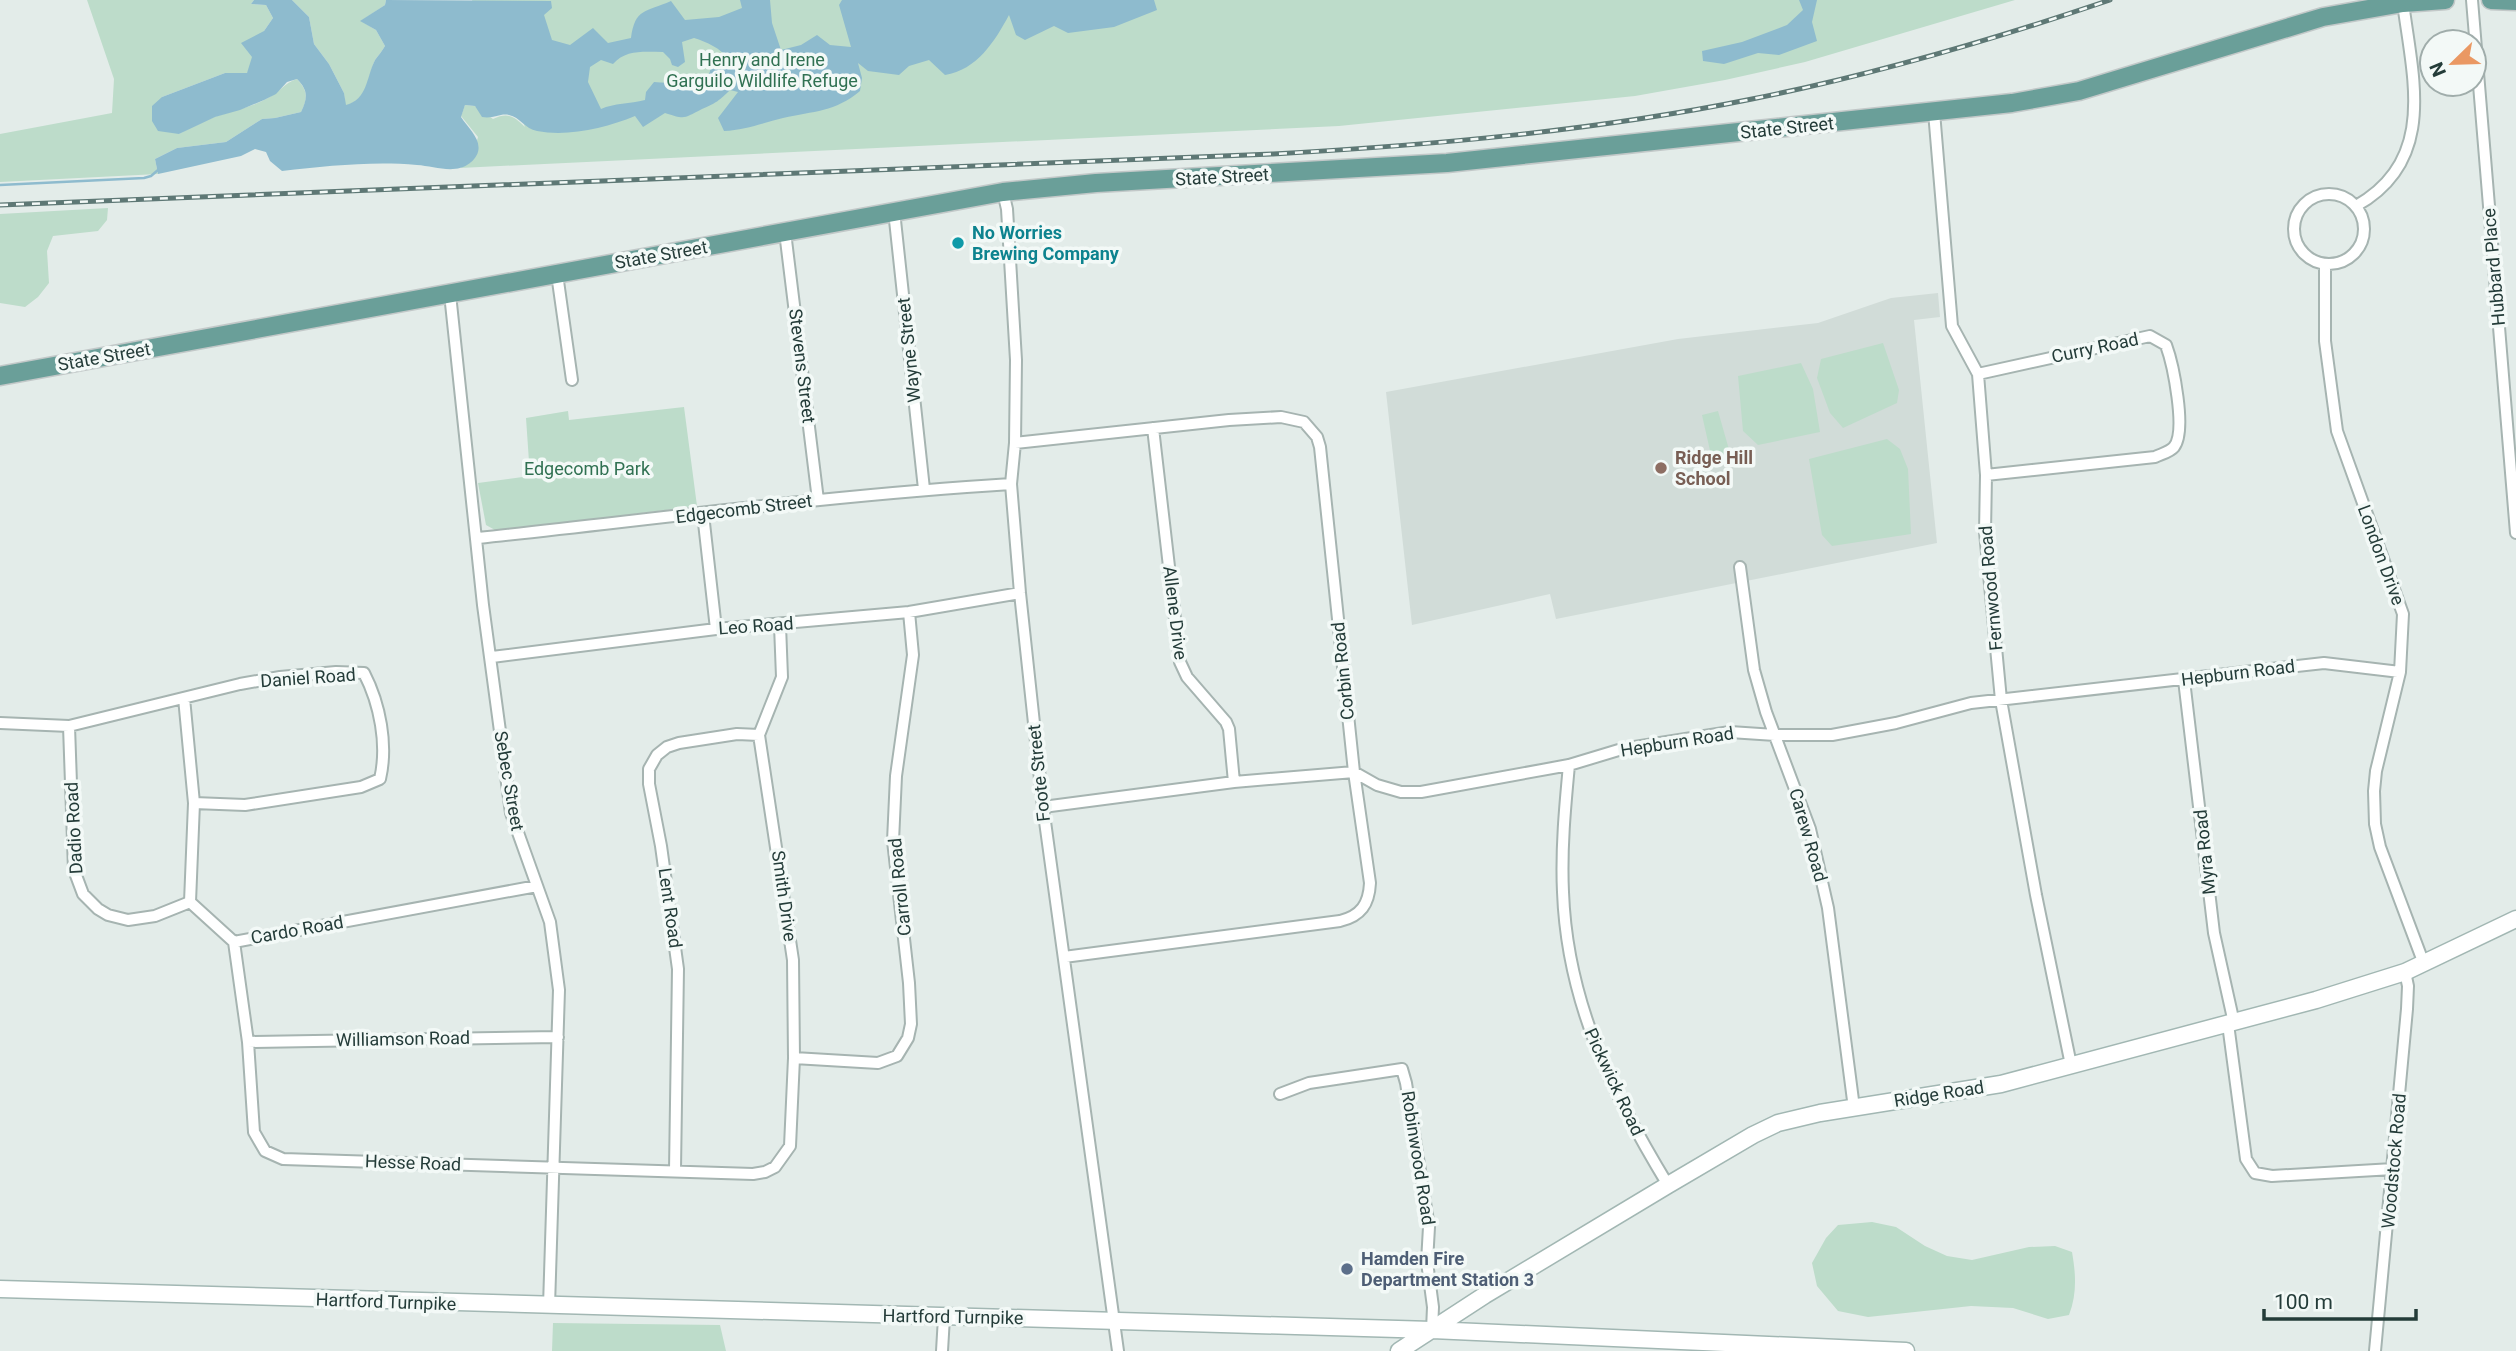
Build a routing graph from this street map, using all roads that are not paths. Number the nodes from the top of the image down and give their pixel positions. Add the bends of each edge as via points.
1 (2445, 0) edge
2 (2472, 0) edge
3 (2491, 0) edge
4 (2516, 1) edge
5 (2403, 3) junction
6 (1934, 112) junction
7 (1003, 192) junction
8 (2356, 206) junction
9 (894, 211) junction
10 (785, 232) junction
11 (2325, 264) junction
12 (557, 274) junction
13 (450, 294) junction
14 (1978, 374) junction
15 (0, 376) edge
16 (572, 380) dead end
17 (1153, 428) junction
18 (1015, 443) junction
19 (1986, 475) junction
20 (1011, 484) junction
21 (924, 489) junction
22 (818, 500) junction
23 (702, 514) junction
24 (2516, 533) edge
25 (478, 538) junction
26 (1740, 567) dead end
27 (1020, 593) junction
28 (909, 612) junction
29 (780, 625) junction
30 (716, 629) junction
31 (492, 657) junction
32 (2400, 672) junction
33 (2184, 680) junction
34 (184, 698) junction
35 (2001, 700) junction
36 (0, 723) edge
37 (69, 726) junction
38 (759, 735) junction
39 (1775, 735) junction
40 (1569, 765) junction
41 (1354, 772) junction
42 (1234, 782) junction
43 (194, 803) junction
44 (1042, 807) junction
45 (537, 886) junction
46 (190, 902) junction
47 (2516, 919) edge
48 (234, 942) junction
49 (1064, 957) junction
50 (2424, 964) junction
51 (2405, 972) junction
52 (2231, 1024) junction
53 (558, 1037) junction
54 (248, 1042) junction
55 (794, 1058) junction
56 (2071, 1065) junction
57 (1280, 1094) dead end
58 (1854, 1108) junction
59 (554, 1167) junction
60 (775, 1167) joint
61 (2393, 1168) junction
62 (675, 1170) junction
63 (1668, 1185) junction
64 (0, 1289) edge
65 (549, 1306) junction
66 (944, 1317) junction
67 (1114, 1322) junction
68 (1432, 1330) junction
69 (942, 1351) edge
70 (1118, 1351) edge
71 (1399, 1351) edge
72 (1906, 1351) edge
73 (2375, 1351) edge

1 - 5 main road, State Street
2 - 24 street, Hubbard Place
3 - 4 main road
5 - 6 main road, State Street via 2323,17 2079,91
5 - 8 street via 2416,113 2412,135 2398,170 2372,197
6 - 7 main road, State Street via 1447,163
6 - 14 street, Fernwood Road via 1952,326
7 - 9 main road, State Street
7 - 18 street, Foote Street via 1016,360
8 - 11 street via 2364,225 2360,246 2345,260
8 - 11 street via 2337,194 2325,193 2304,203 2298,212 2294,223 2297,245 2314,261
9 - 10 main road, State Street
9 - 21 street, Wayne Street
10 - 12 main road, State Street
10 - 22 street, Stevens Street
11 - 32 street, London Drive via 2325,341 2337,431 2403,614
12 - 13 main road, State Street
12 - 16 street
13 - 15 main road, State Street
13 - 25 street, Sebec Street
14 - 19 street, Fernwood Road
14 - 19 street, Curry Road via 2150,336 2166,345 2172,362 2181,436 2173,449 2155,457
17 - 18 street, Corbin Road
17 - 41 street, Corbin Road via 1281,417 1304,422 1317,437
17 - 42 street, Allene Drive via 1180,662 1187,677 1226,722
18 - 20 street, Foote Street
19 - 35 street, Fernwood Road via 1985,532
20 - 21 street, Edgecomb Street
20 - 27 street, Foote Street
21 - 22 street, Edgecomb Street
22 - 23 street, Edgecomb Street
23 - 25 street, Edgecomb Street
23 - 30 street
25 - 31 street, Sebec Street
26 - 39 street, Carew Road via 1754,670
27 - 28 street, Leo Road
27 - 44 street, Foote Street
28 - 29 street, Leo Road
28 - 55 street, Carroll Road via 913,654 896,776 893,841 909,983 908,1038 897,1056 878,1063
29 - 30 street, Leo Road
29 - 38 street via 782,677
30 - 31 street, Leo Road
31 - 45 street, Sebec Street via 511,813
32 - 33 street, Hepburn Road via 2325,663
32 - 50 street, London Drive via 2379,754 2374,807 2380,846
33 - 35 street, Hepburn Road
33 - 52 street, Myra Road via 2214,933
34 - 37 street, Daniel Road
34 - 43 street
34 - 43 street, Daniel Road via 281,677 364,673 374,692 385,758 380,779 361,787 245,805
35 - 39 street, Hepburn Road via 1832,734
35 - 56 street, Fernwood Road
36 - 37 street, Daniel Road
37 - 46 street, Dadio Road via 74,870 83,894 108,915 128,920 155,916
38 - 55 street, Smith Drive via 793,960
38 - 62 street, Lent Road via 679,743 657,755 649,769 678,969
39 - 40 street, Hepburn Road via 1730,732 1622,749
39 - 58 street, Carew Road via 1810,829 1828,908
40 - 41 street, Hepburn Road via 1421,792 1377,785
40 - 63 street, Pickwick Road via 1563,894 1581,1007 1619,1100
41 - 42 street
41 - 49 street, Corbin Road via 1370,883 1368,901 1357,914 1340,921
42 - 44 street
43 - 46 street
44 - 49 street, Foote Street
45 - 48 street, Cardo Road
45 - 53 street, Sebec Street via 550,922 559,990
46 - 48 street, Cardo Road
47 - 50 main road, Ridge Road
48 - 54 street, Hesse Road
49 - 67 street, Foote Street
50 - 51 main road, Ridge Road
51 - 52 main road, Ridge Road
51 - 61 street, Woodstock Road via 2407,1009
52 - 56 main road, Ridge Road
52 - 61 street, Myra Road via 2246,1159 2255,1173 2272,1176
53 - 54 street, Williamson Road
53 - 59 street, Sebec Street
54 - 59 street, Hesse Road via 254,1132 274,1157
55 - 60 street, Smith Drive via 790,1146
56 - 58 main road, Ridge Road via 1986,1087
57 - 68 street, Robinwood Road via 1309,1083 1402,1069 1429,1227
58 - 63 main road, Ridge Road via 1794,1118 1766,1128
59 - 62 street, Hesse Road
59 - 65 street, Sebec Street
60 - 62 street, Hesse Road via 752,1174
61 - 73 street, Woodstock Road
63 - 68 main road, Ridge Road
64 - 65 main road, Hartford Turnpike
65 - 66 main road, Hartford Turnpike
66 - 67 main road, Hartford Turnpike
66 - 69 street
67 - 68 main road, Hartford Turnpike
67 - 70 street, Foote Street
68 - 71 main road, Ridge Road
68 - 72 main road, Hartford Turnpike

